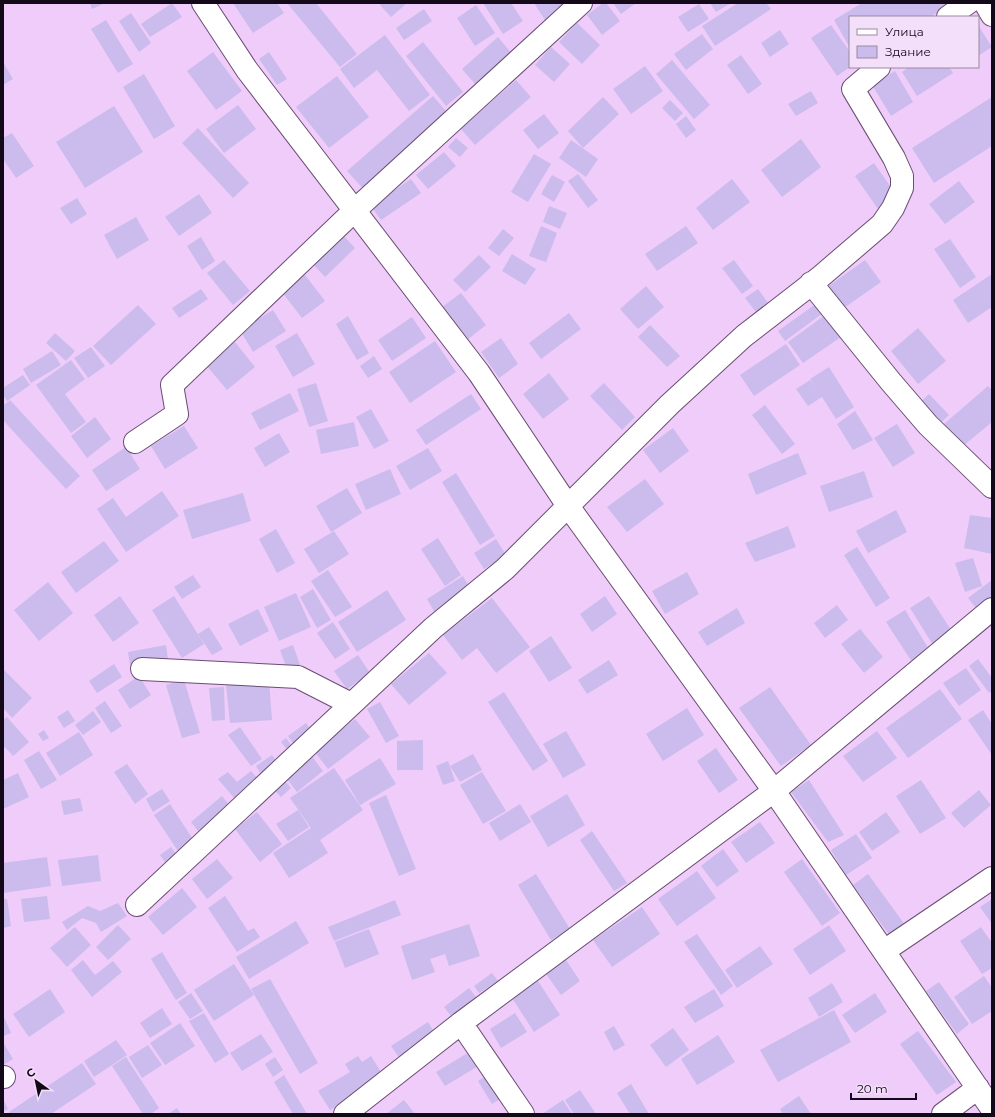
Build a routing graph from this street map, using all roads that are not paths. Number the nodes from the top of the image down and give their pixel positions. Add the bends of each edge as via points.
1 (203, 3) edge
2 (580, 3) edge
3 (968, 3) edge
4 (985, 3) edge
5 (992, 15) edge
6 (949, 16) edge
7 (878, 68) edge
8 (354, 210) junction
9 (811, 283) junction
10 (135, 442) dead end
11 (992, 487) edge
12 (568, 506) junction
13 (992, 609) edge
14 (142, 669) dead end
15 (351, 704) junction
16 (774, 791) junction
17 (992, 878) edge
18 (137, 905) dead end
19 (884, 951) junction
20 (461, 1023) junction
21 (978, 1088) junction
22 (992, 1109) edge
23 (351, 1112) edge
24 (524, 1114) edge
25 (943, 1114) edge

1 - 8 street via 247,70
2 - 8 street
3 - 6 street
4 - 5 street
7 - 9 street via 853,89 894,158 902,176 902,188 882,224
8 - 10 street via 172,385 178,414
8 - 12 street via 479,373
9 - 11 street via 928,425
9 - 12 street via 732,346
12 - 15 street via 505,569 433,628
12 - 16 street
13 - 16 street
14 - 15 street via 298,677
15 - 18 street
16 - 19 street
16 - 20 street
17 - 19 street
19 - 21 street
20 - 23 street
20 - 24 street
21 - 22 street
21 - 25 street

